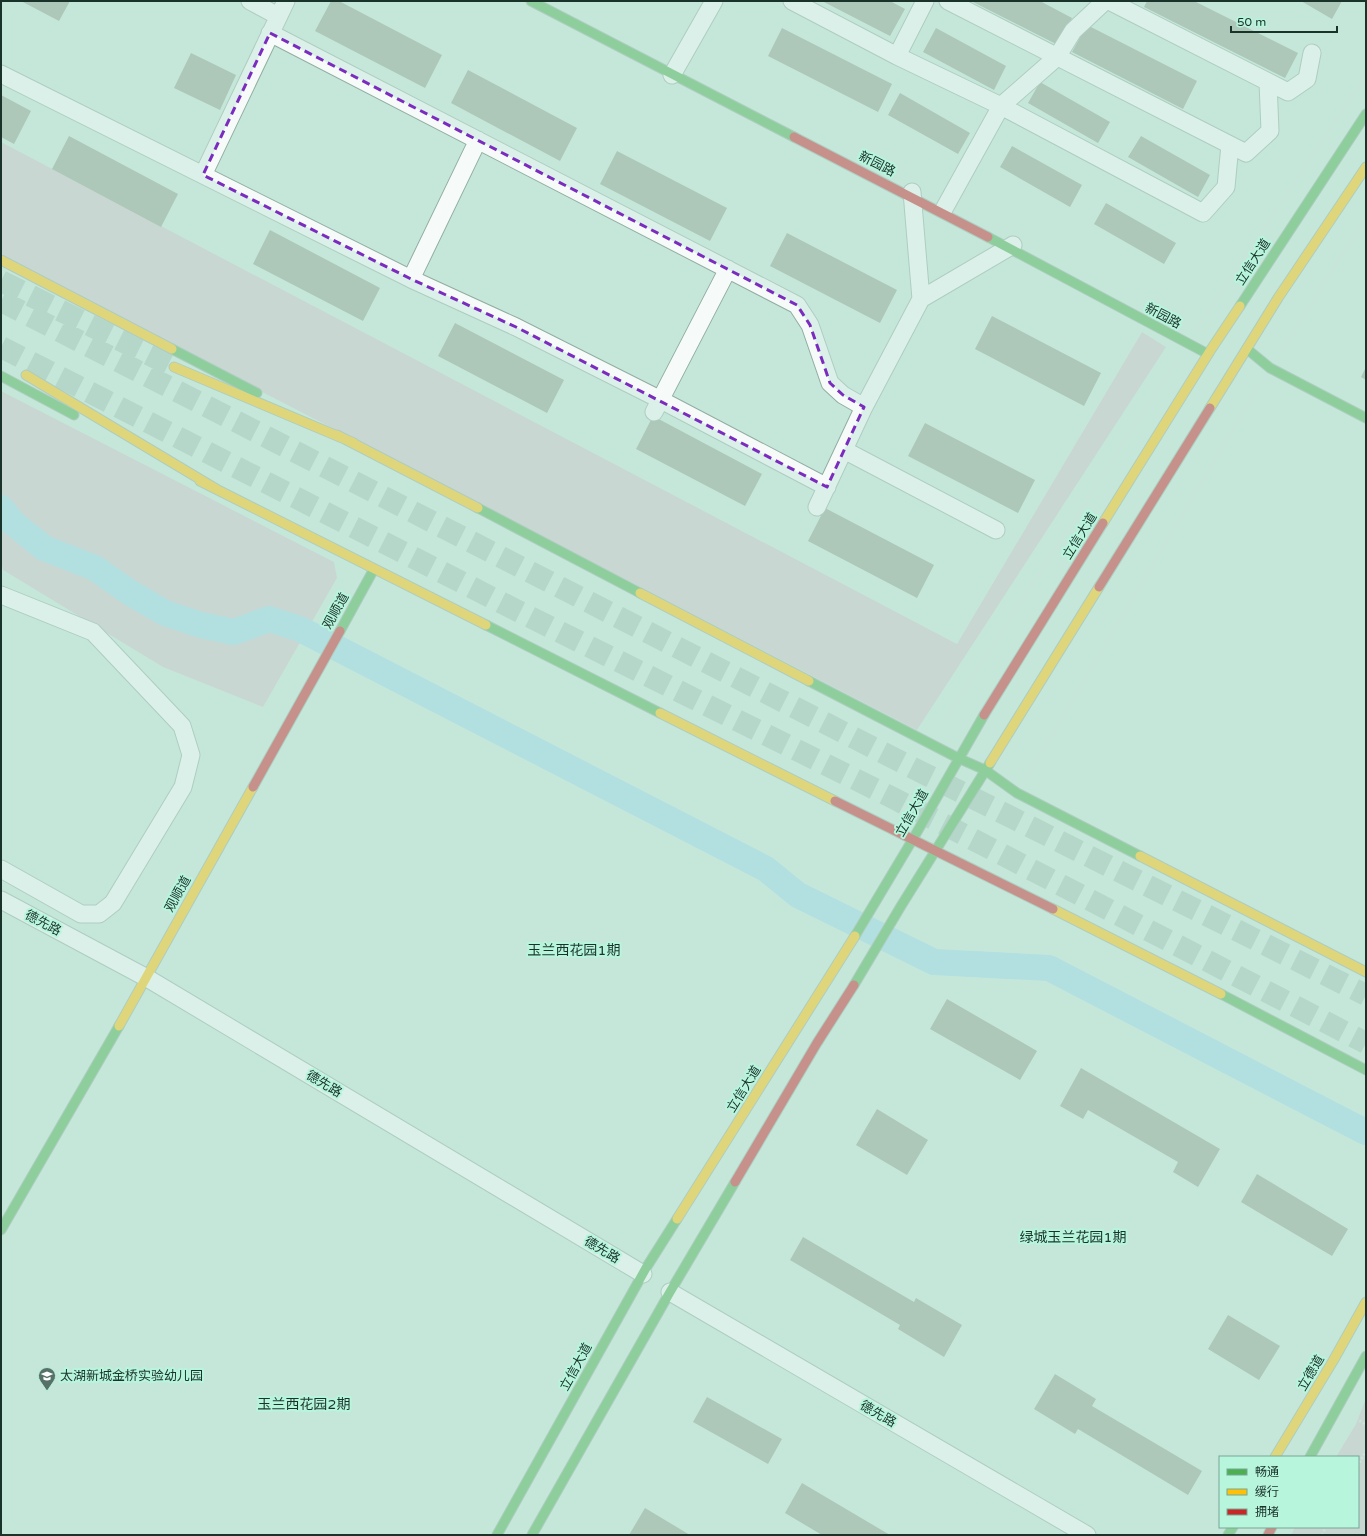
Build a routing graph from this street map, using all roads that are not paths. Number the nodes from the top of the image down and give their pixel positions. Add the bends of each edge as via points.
1 (250, 1) edge
2 (286, 1) edge
3 (531, 1) edge
4 (547, 1) edge
5 (714, 1) edge
6 (792, 1) edge
7 (925, 1) edge
8 (948, 1) edge
9 (1105, 1) edge
10 (1109, 1) edge
11 (278, 16) junction
12 (270, 33) junction
13 (1312, 53) dead end
14 (897, 56) junction
15 (1057, 57) junction
16 (674, 71) junction
17 (1, 74) edge
18 (1268, 82) junction
19 (1001, 106) junction
20 (1366, 114) edge
21 (478, 140) junction
22 (1230, 145) junction
23 (1366, 167) edge
24 (203, 175) junction
25 (912, 195) junction
26 (944, 209) junction
27 (1011, 247) junction
28 (1, 260) edge
29 (728, 269) junction
30 (411, 279) junction
31 (921, 299) junction
32 (1248, 346) junction
33 (1209, 353) junction
34 (1272, 365) junction
35 (174, 367) tunnel mouth
36 (26, 375) dead end
37 (1, 376) edge
38 (657, 406) junction
39 (864, 407) junction
40 (1366, 411) edge
41 (1366, 418) edge
42 (354, 443) junction
43 (844, 450) junction
44 (826, 487) junction
45 (218, 490) junction
46 (817, 507) dead end
47 (996, 530) dead end
48 (371, 567) junction
49 (1, 595) edge
50 (958, 758) junction
51 (985, 770) junction
52 (913, 839) junction
53 (935, 851) junction
54 (1, 869) edge
55 (1, 900) edge
56 (1, 908) edge
57 (1366, 972) edge
58 (142, 980) junction
59 (1366, 1070) edge
60 (1, 1216) edge
61 (1, 1230) edge
62 (642, 1277) junction
63 (668, 1295) junction
64 (1366, 1302) edge
65 (1366, 1356) edge
66 (1276, 1456) edge
67 (1311, 1456) edge
68 (496, 1535) edge
69 (532, 1535) edge
70 (1072, 1535) edge
71 (1087, 1535) edge

1 - 11 street
2 - 11 street
3 - 16 main road, 新园路
4 - 16 main road, 新园路
5 - 16 street
6 - 14 street
7 - 14 street
8 - 15 street
9 - 15 street via 1073,32
10 - 18 street
11 - 12 street
12 - 21 street
12 - 24 street
13 - 18 street via 1307,79 1288,92
14 - 19 street
15 - 19 street
15 - 22 street
16 - 25 main road, 新园路
17 - 24 street
18 - 22 street via 1270,131 1246,153
19 - 22 street via 1203,213 1226,187
19 - 26 street
20 - 33 main road, 立信大道
21 - 29 street
21 - 30 street
23 - 32 main road
24 - 30 street
25 - 26 main road, 新园路
25 - 27 main road, 新园路
25 - 31 street
26 - 27 main road, 新园路
27 - 31 street
27 - 33 main road, 新园路
28 - 42 main road
29 - 38 street
29 - 39 street via 797,305 810,325 830,383 843,395
30 - 38 street via 516,327
31 - 39 street
32 - 34 main road
32 - 51 main road
33 - 50 main road, 立信大道
34 - 40 main road
34 - 41 main road
35 - 42 main road
36 - 45 main road
37 - 45 main road
38 - 44 street
39 - 43 street
42 - 50 main road
43 - 44 street
43 - 47 street
44 - 46 street
45 - 48 main road
48 - 52 main road
48 - 58 main road, 观顺道
49 - 54 street via 93,632 182,726 190,755 183,787 113,903 99,914 81,914
50 - 51 main road
50 - 52 main road, 立信大道
51 - 53 main road
51 - 57 main road via 1017,793
52 - 53 main road
52 - 62 main road, 立信大道 via 843,956
53 - 59 main road via 1188,977
53 - 63 main road via 817,1043
55 - 58 street, 德先路
56 - 58 street, 德先路
58 - 60 main road, 观顺道
58 - 61 main road, 观顺道
58 - 62 street, 德先路
62 - 68 main road, 立信大道
63 - 69 main road
63 - 70 street, 德先路
63 - 71 street, 德先路
64 - 66 main road, 立德道 via 1334,1361
65 - 67 main road

